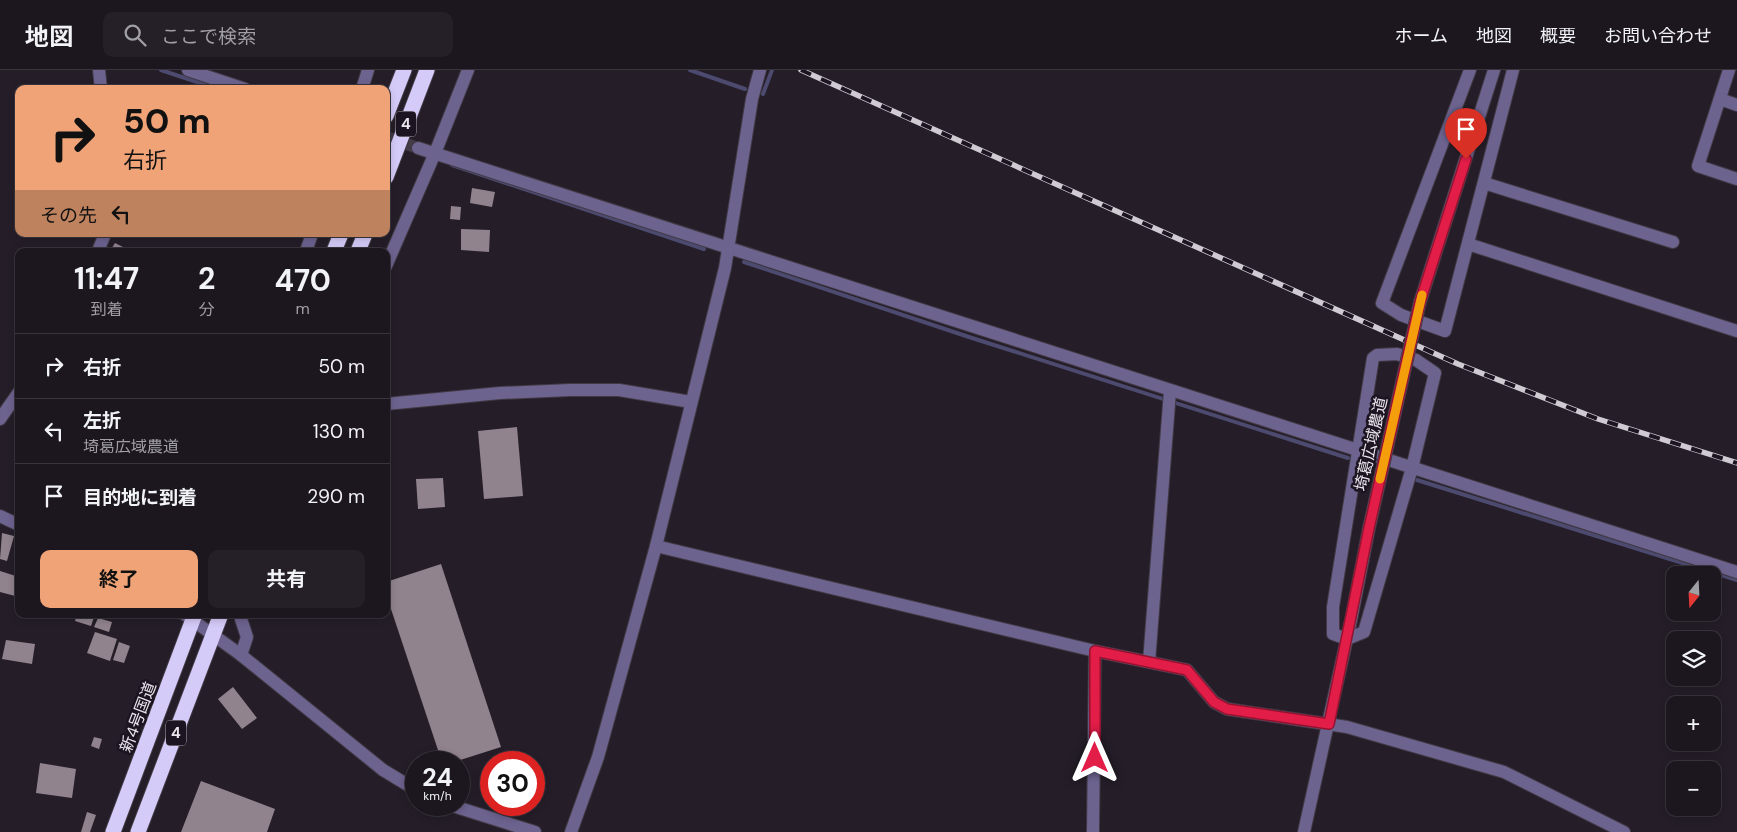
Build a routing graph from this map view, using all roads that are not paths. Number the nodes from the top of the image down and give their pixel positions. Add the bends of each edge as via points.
1 (99, 70) edge
2 (188, 70) edge
3 (368, 70) edge
4 (404, 70) edge
5 (427, 70) edge
6 (468, 70) edge
7 (760, 70) edge
8 (1470, 70) edge
9 (1494, 70) edge
10 (1513, 70) edge
11 (1729, 70) edge
12 (100, 85) edge
13 (233, 85) edge
14 (363, 85) edge
15 (1720, 99) junction
16 (1737, 105) edge
17 (390, 106) edge
18 (418, 148) tunnel mouth
19 (435, 153) junction
20 (390, 167) edge
21 (1737, 179) edge
22 (1484, 182) junction
23 (1672, 242) dead end
24 (1468, 244) junction
25 (728, 249) junction
26 (390, 257) edge
27 (1737, 331) edge
28 (1170, 391) junction
29 (15, 398) edge
30 (691, 402) junction
31 (390, 404) edge
32 (0, 419) edge
33 (1358, 451) junction
34 (1412, 468) junction
35 (0, 516) edge
36 (15, 523) edge
37 (656, 546) junction
38 (1737, 572) edge
39 (190, 618) edge
40 (194, 618) edge
41 (220, 618) edge
42 (241, 618) edge
43 (214, 634) junction
44 (1347, 639) junction
45 (1095, 651) junction
46 (241, 655) junction
47 (1149, 662) junction
48 (1329, 724) junction
49 (405, 784) edge
50 (470, 811) edge
51 (113, 832) edge
52 (138, 832) edge
53 (534, 832) edge
54 (571, 832) edge
55 (1093, 832) edge
56 (1304, 832) edge
57 (1624, 832) edge

1 - 12 street
2 - 13 street
3 - 14 street
4 - 17 highway, 4
5 - 20 highway, 4
6 - 19 street
7 - 25 street via 753,93
8 - 24 street via 1382,302 1401,315 1445,331
9 - 44 street, 埼葛広域農道, bridge via 1420,302
10 - 22 street
11 - 15 street
15 - 16 street
15 - 21 street via 1698,166
18 - 19 street
19 - 25 street
19 - 26 street
22 - 23 street
22 - 24 street
24 - 27 street
25 - 28 street
25 - 30 street
28 - 33 street
28 - 47 street
29 - 32 street
30 - 31 street via 618,390 570,390
30 - 37 street
33 - 34 street
33 - 34 street via 1373,358 1397,354 1416,360 1435,373
33 - 44 street via 1333,607 1333,634
34 - 38 street
34 - 44 street via 1364,632
35 - 36 street
37 - 45 street
37 - 54 street via 598,757
39 - 51 highway, 新4号国道 / 4
40 - 43 street
41 - 43 highway, 4
42 - 46 street via 247,637
43 - 46 street
43 - 52 highway, 4
44 - 48 street, 埼葛広域農道
45 - 47 street
45 - 55 street
46 - 49 street via 382,770
47 - 48 street via 1187,670 1214,702 1227,709
48 - 56 street, 埼葛広域農道
48 - 57 street via 1504,772
50 - 53 street

